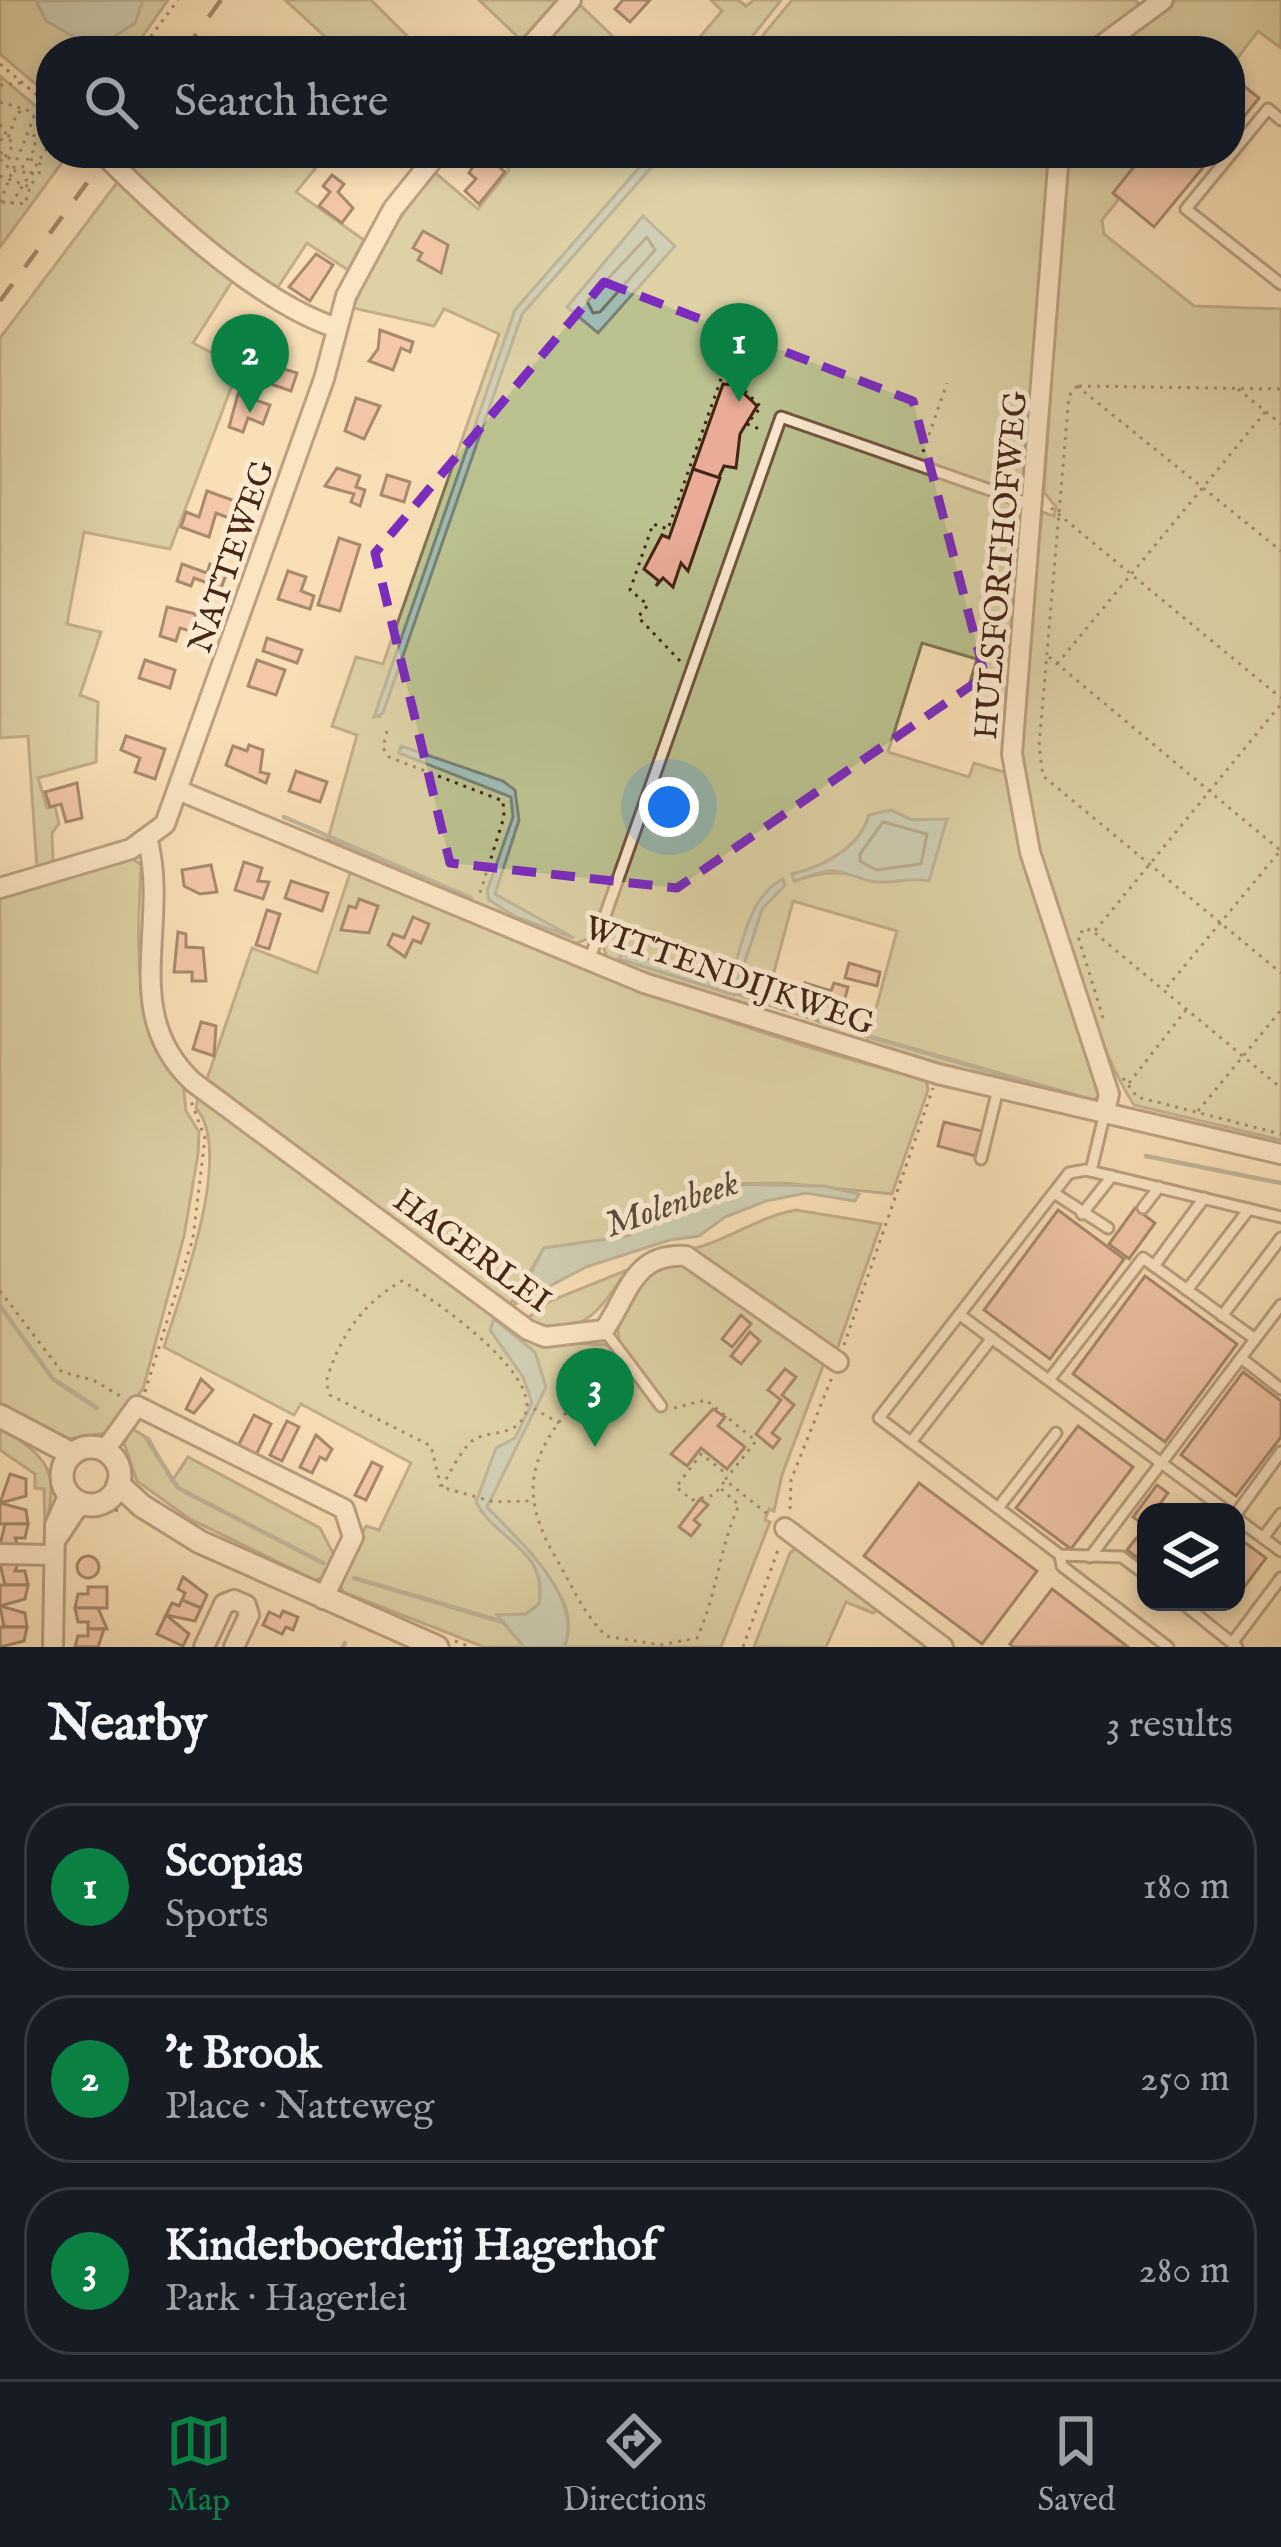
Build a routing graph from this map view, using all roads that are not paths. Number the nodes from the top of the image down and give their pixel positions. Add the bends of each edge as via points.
1 (572, 0) edge
2 (1163, 0) edge
3 (540, 36) edge
4 (1114, 36) edge
5 (1281, 120) edge
6 (1245, 137) edge
7 (117, 168) edge
8 (426, 168) edge
9 (1058, 168) edge
10 (1220, 168) edge
11 (1281, 284) edge
12 (337, 328) junction
13 (1036, 501) junction
14 (180, 791) junction
15 (148, 841) junction
16 (0, 888) edge
17 (589, 961) junction
18 (998, 1089) junction
19 (1114, 1097) junction
20 (1281, 1154) edge
21 (981, 1159) dead end
22 (1091, 1171) junction
23 (1112, 1176) junction
24 (1159, 1187) junction
25 (1054, 1193) junction
26 (1204, 1198) junction
27 (1143, 1208) dead end
28 (1249, 1209) junction
29 (1082, 1214) junction
30 (1281, 1217) edge
31 (1028, 1226) junction
32 (1108, 1228) dead end
33 (1040, 1234) dead end
34 (1281, 1238) edge
35 (1154, 1266) junction
36 (990, 1276) junction
37 (1002, 1285) dead end
38 (1184, 1287) junction
39 (1172, 1296) dead end
40 (1281, 1305) edge
41 (960, 1315) junction
42 (1222, 1316) junction
43 (1090, 1326) junction
44 (604, 1330) junction
45 (1102, 1335) dead end
46 (992, 1338) junction
47 (1255, 1339) junction
48 (1241, 1358) junction
49 (838, 1362) road end
50 (1049, 1381) junction
51 (1281, 1389) edge
52 (662, 1406) road end
53 (0, 1416) edge
54 (1056, 1433) dead end
55 (911, 1442) junction
56 (108, 1447) junction
57 (1281, 1452) edge
58 (64, 1458) junction
59 (1162, 1464) junction
60 (120, 1498) junction
61 (72, 1503) junction
62 (1217, 1503) edge
63 (1242, 1503) edge
64 (998, 1508) junction
65 (1281, 1514) edge
66 (1245, 1524) edge
67 (785, 1528) road end
68 (1263, 1538) junction
69 (55, 1547) junction
70 (1281, 1551) edge
71 (0, 1554) edge
72 (1060, 1556) junction
73 (1090, 1557) junction
74 (1137, 1568) edge
75 (1281, 1578) edge
76 (323, 1600) junction
77 (1193, 1611) edge
78 (1235, 1644) edge
79 (53, 1647) edge
80 (203, 1647) edge
81 (234, 1647) edge
82 (437, 1647) edge
83 (943, 1647) edge
84 (1168, 1647) edge

1 - 3 street
2 - 4 street
5 - 6 lane via 1268,109
7 - 12 street via 222,259
8 - 12 street, NATTEWEG via 361,263
9 - 13 street, HULSFORTHOFWEG
10 - 11 lane via 1186,209
12 - 14 street, NATTEWEG
13 - 17 lane via 781,417
13 - 19 street, HULSFORTHOFWEG via 1012,754 1030,852
14 - 15 street, NATTEWEG
14 - 17 street, WITTENDIJKWEG
15 - 16 street
15 - 44 street, HAGERLEI via 158,1040 193,1082 528,1330 545,1337
17 - 18 street, WITTENDIJKWEG
18 - 19 street, WITTENDIJKWEG
18 - 21 lane
19 - 20 street, WITTENDIJKWEG
19 - 22 lane
22 - 23 lane
22 - 25 lane via 1069,1173
23 - 24 lane
23 - 29 lane
24 - 26 lane
24 - 27 lane
25 - 29 lane
25 - 31 lane
26 - 28 lane
26 - 35 lane
28 - 30 lane
28 - 38 lane
29 - 32 lane
31 - 33 lane
31 - 36 lane
34 - 42 lane
35 - 38 lane
35 - 43 lane via 1142,1258
36 - 37 lane
36 - 41 lane
38 - 39 lane
38 - 42 lane
40 - 47 lane
41 - 46 lane
41 - 55 lane via 879,1418
42 - 47 lane
43 - 45 lane
43 - 50 lane
44 - 49 street via 639,1269 686,1256
44 - 52 lane
46 - 50 lane
46 - 55 lane
47 - 48 lane
48 - 51 lane
48 - 59 lane
50 - 59 lane
53 - 58 street
54 - 64 lane
55 - 64 lane
56 - 58 street
56 - 60 street
56 - 76 street via 131,1413 344,1509 353,1537
57 - 63 lane
58 - 61 street
59 - 62 lane
59 - 73 lane
60 - 61 street
60 - 76 street
61 - 69 street
64 - 72 lane
65 - 68 lane
66 - 68 lane
67 - 83 street
68 - 70 lane
69 - 71 street
69 - 79 street
72 - 73 lane
72 - 84 lane via 1062,1566
73 - 74 lane via 1122,1557
75 - 78 lane
76 - 82 street
77 - 78 lane
80 - 81 street via 224,1604 234,1600 249,1615

